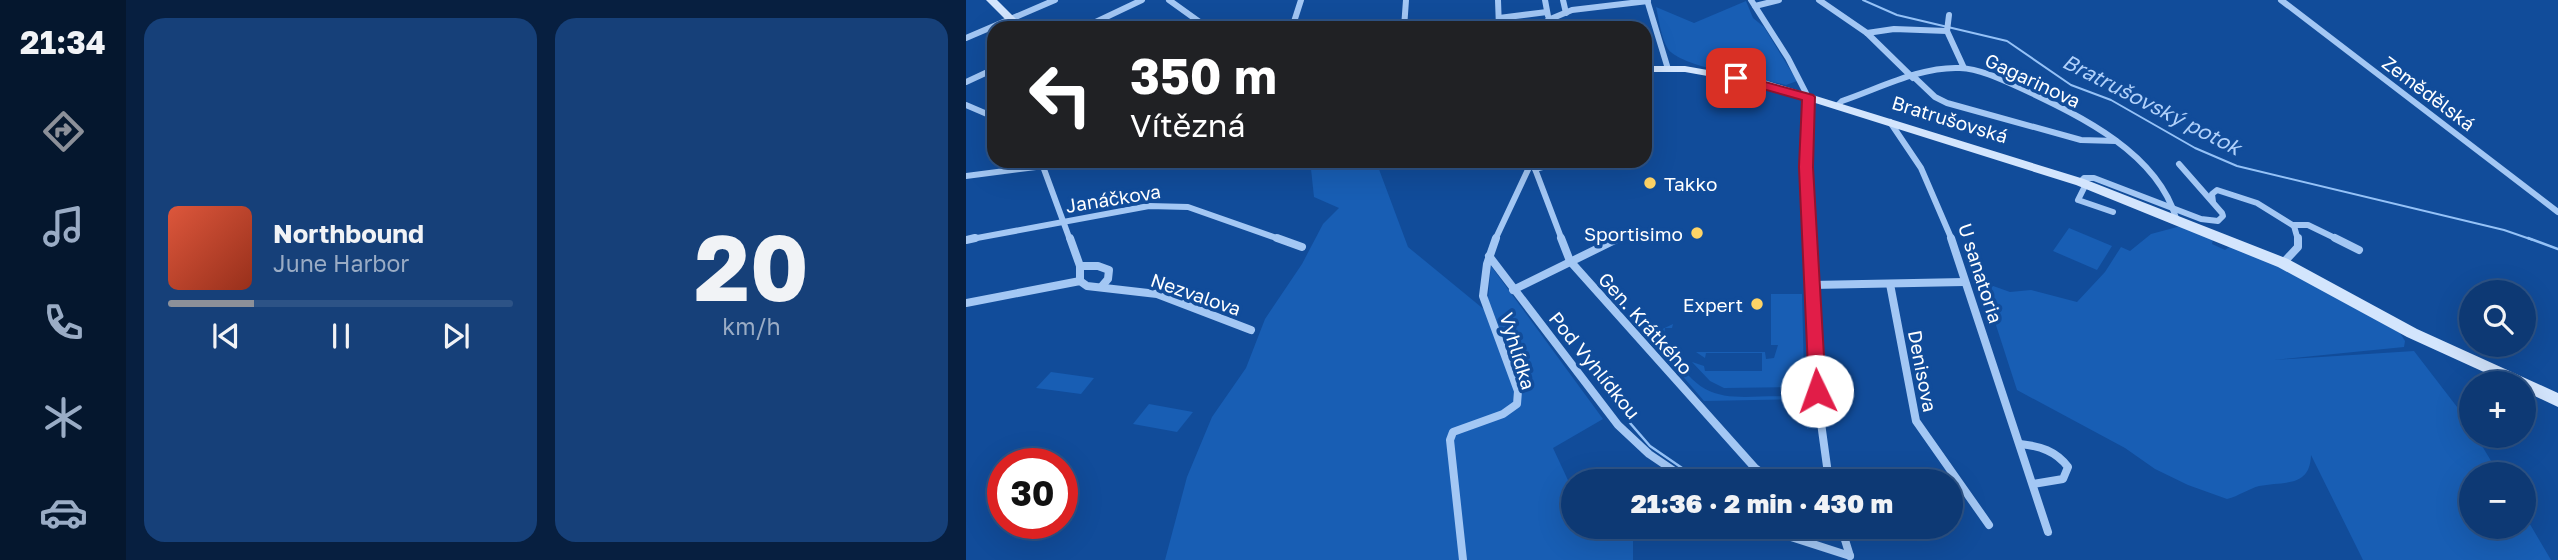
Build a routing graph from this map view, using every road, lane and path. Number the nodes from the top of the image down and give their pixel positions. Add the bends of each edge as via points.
1 (991, 0) edge
2 (1055, 0) edge
3 (1142, 0) edge
4 (1168, 0) edge
5 (1301, 0) edge
6 (1406, 0) edge
7 (1498, 0) edge
8 (1545, 0) edge
9 (1563, 0) edge
10 (1584, 0) edge
11 (1779, 0) edge
12 (1819, 0) edge
13 (2281, 0) edge
14 (1648, 1) edge
15 (1625, 2) edge
16 (1753, 3) edge
17 (1586, 8) junction
18 (1547, 12) junction
19 (1566, 13) junction
20 (1949, 15) dead end
21 (1499, 18) joint
22 (1010, 19) junction
23 (1548, 20) joint
24 (1005, 21) edge
25 (1098, 21) edge
26 (1198, 21) edge
27 (1294, 21) edge
28 (1404, 21) edge
29 (1947, 28) junction
30 (987, 29) edge
31 (1867, 33) junction
32 (966, 38) edge
33 (1964, 68) junction
34 (1652, 69) edge
35 (1668, 69) junction
36 (987, 72) edge
37 (1914, 78) junction
38 (966, 82) edge
39 (1808, 97) junction
40 (966, 105) edge
41 (1837, 106) junction
42 (987, 114) edge
43 (1890, 122) junction
44 (2116, 141) junction
45 (2179, 164) dead end
46 (1017, 168) edge
47 (1044, 168) edge
48 (1531, 168) edge
49 (1535, 168) edge
50 (966, 176) edge
51 (2083, 183) junction
52 (2213, 203) junction
53 (2113, 212) dead end
54 (2558, 212) edge
55 (2176, 213) junction
56 (1064, 221) junction
57 (2293, 225) junction
58 (1639, 231) dead end
59 (966, 240) edge
60 (1302, 247) dead end
61 (2359, 250) dead end
62 (1489, 256) junction
63 (1570, 261) junction
64 (2283, 263) junction
65 (1080, 266) junction
66 (1080, 281) junction
67 (1964, 282) junction
68 (1890, 284) junction
69 (1812, 285) junction
70 (1102, 286) junction
71 (1513, 290) junction
72 (966, 303) edge
73 (1251, 330) dead end
74 (2495, 371) edge
75 (2536, 390) edge
76 (2558, 400) edge
77 (2020, 444) junction
78 (1672, 469) edge
79 (1756, 469) edge
80 (1827, 469) edge
81 (2033, 484) junction
82 (1989, 525) dead end
83 (2048, 532) dead end
84 (1793, 539) edge
85 (1844, 539) edge
86 (1850, 558) edge
87 (1463, 560) edge

1 - 22 main road
2 - 22 street
3 - 25 street
4 - 26 street
5 - 27 street
6 - 28 street
7 - 21 street
8 - 18 street
9 - 19 street
10 - 17 street
11 - 16 street
12 - 31 street
13 - 54 street, Zemědělská
14 - 15 street
14 - 35 street
15 - 17 street
16 - 39 street
17 - 19 street
18 - 21 street
18 - 23 street
19 - 23 street
20 - 29 street
22 - 24 street
29 - 31 street
29 - 33 street
30 - 32 street
31 - 37 street
33 - 37 street, Gagarinova
33 - 44 street, Gagarinova via 2007,83
34 - 35 main road, Bratrušovská
35 - 39 main road, Bratrušovská via 1760,82
36 - 38 street
37 - 41 street, Gagarinova
37 - 44 street via 1947,103 2081,140
39 - 41 main road, Bratrušovská
39 - 69 street
40 - 42 street
41 - 43 main road, Bratrušovská
43 - 51 main road, Bratrušovská
43 - 67 street, U sanatoria via 1921,167 1945,220
44 - 55 street, Gagarinova via 2167,196
45 - 52 street
46 - 50 street
47 - 56 street
48 - 62 street, Vyhlídka
49 - 63 street, Gen. Krátkého
51 - 53 street via 2078,200
51 - 55 main road, Bratrušovská
52 - 55 street, Bratrušovská via 2223,216 2218,221
52 - 57 street via 2212,194 2217,190 2230,192
55 - 64 main road, Bratrušovská
56 - 59 street, Janáčkova
56 - 60 street, Janáčkova via 1171,204
56 - 65 street
57 - 61 street via 2308,226
57 - 64 street via 2298,247
58 - 63 street
62 - 71 street, Pod Vyhlídkou
62 - 87 street, Vyhlídka via 1483,296 1518,391 1517,404 1503,414 1453,432 1450,440
63 - 71 street
63 - 79 street, Gen. Krátkého
64 - 74 main road, Bratrušovská via 2412,333
65 - 66 street
65 - 70 street via 1109,270
66 - 70 street, Nezvalova
66 - 72 street, Nezvalova
67 - 68 street
67 - 77 street, U sanatoria
68 - 69 street
68 - 82 street, Denisova via 1916,421
69 - 80 street via 1818,401
70 - 73 street, Nezvalova via 1157,294
71 - 78 street, Pod Vyhlídkou via 1618,425
75 - 76 main road, Bratrušovská
77 - 81 street, U sanatoria
77 - 81 street via 2054,452 2068,467 2063,479
81 - 83 street, U sanatoria
84 - 86 street
85 - 86 street

